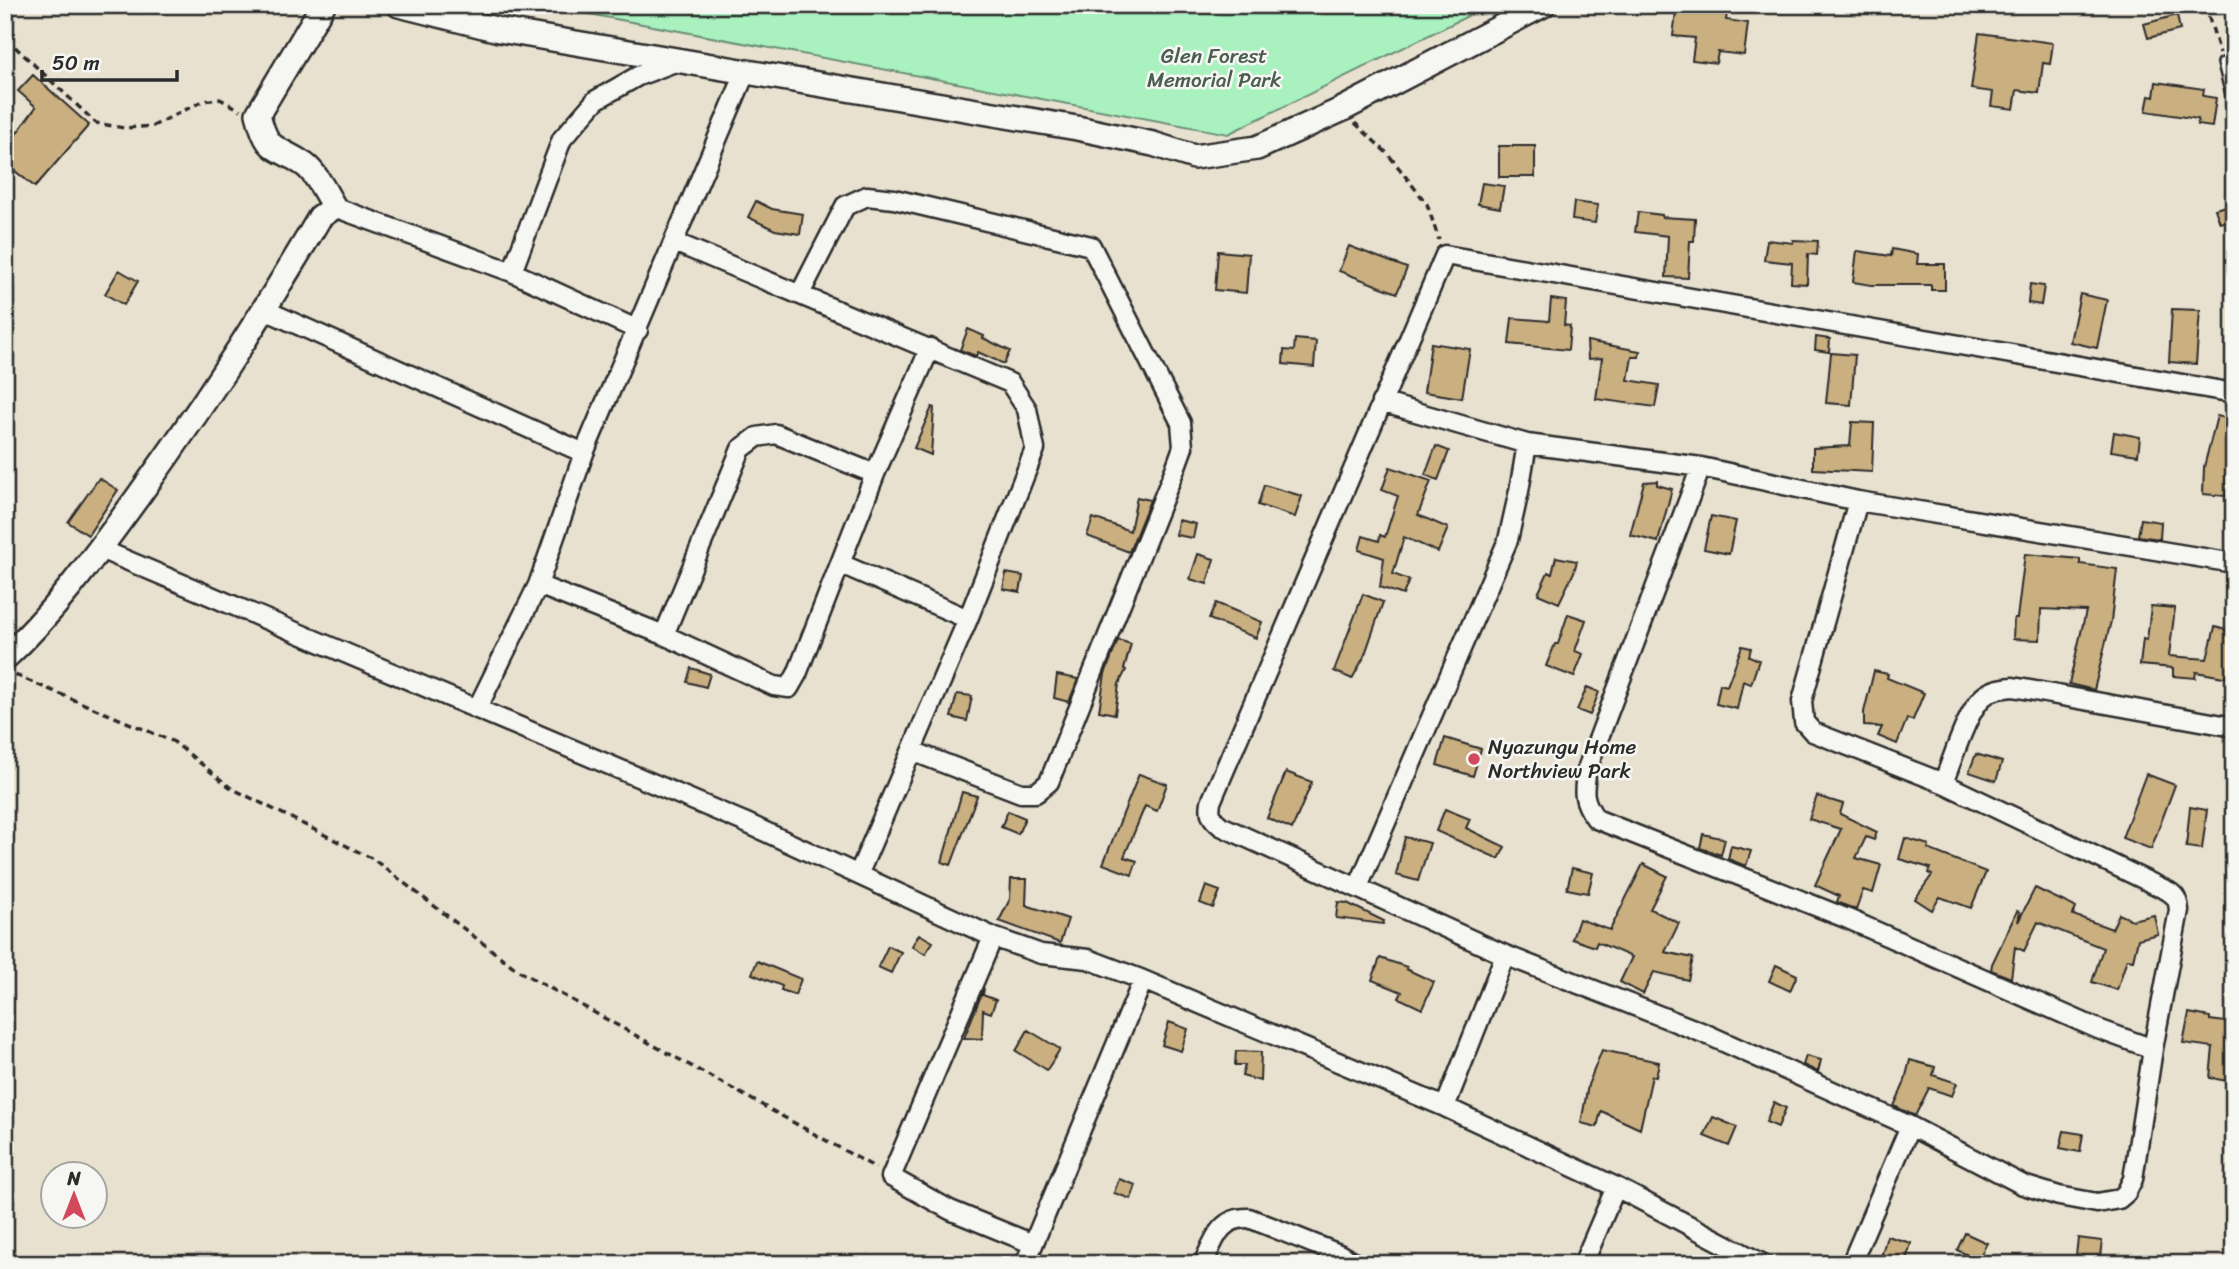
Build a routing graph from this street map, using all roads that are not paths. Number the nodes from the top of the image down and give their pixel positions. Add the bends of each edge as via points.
1 (323, 5) edge
2 (399, 5) edge
3 (1543, 5) edge
4 (680, 60) junction
5 (2234, 67) edge
6 (746, 71) junction
7 (2234, 106) edge
8 (334, 207) junction
9 (674, 242) junction
10 (512, 272) junction
11 (800, 294) junction
12 (265, 310) junction
13 (638, 330) junction
14 (930, 348) junction
15 (2234, 393) edge
16 (1381, 402) junction
17 (1527, 444) junction
18 (584, 453) junction
19 (1701, 467) junction
20 (875, 474) junction
21 (1858, 501) junction
22 (100, 549) junction
23 (2234, 563) edge
24 (841, 564) junction
25 (538, 585) junction
26 (968, 620) junction
27 (664, 635) junction
28 (7, 665) edge
29 (477, 709) junction
30 (2234, 727) edge
31 (912, 751) junction
32 (1943, 783) junction
33 (859, 873) junction
34 (1358, 887) junction
35 (993, 937) junction
36 (1506, 955) junction
37 (1143, 980) junction
38 (2153, 1049) junction
39 (1445, 1107) junction
40 (1910, 1126) junction
41 (1616, 1187) junction
42 (1033, 1244) junction
43 (1025, 1264) edge
44 (1203, 1264) edge
45 (1356, 1264) edge
46 (1583, 1264) edge
47 (1763, 1264) edge
48 (1851, 1264) edge

1 - 8 street via 258,114 263,136 307,167
2 - 4 street via 499,30
3 - 6 street via 1341,110 1257,148 1194,157 1077,128
4 - 6 street
4 - 10 street via 638,76 596,100 562,139
5 - 7 lane via 2223,62
6 - 9 street
8 - 10 street
8 - 12 street via 320,217
9 - 11 street
9 - 13 street
10 - 13 street
11 - 14 street
11 - 31 street via 845,206 867,196 1091,246 1181,423 1183,447 1175,469 1049,782 1036,793 1021,793
12 - 18 street
12 - 22 street via 188,428
13 - 18 street
14 - 20 street
14 - 26 street via 1010,383 1027,409 1035,449
15 - 16 street via 1445,255
16 - 17 street
16 - 34 street via 1209,811 1221,826
17 - 19 street
17 - 34 street via 1508,540
18 - 25 street
19 - 21 street
19 - 38 street via 1587,769 1583,789 1596,819
20 - 24 street
20 - 27 street via 776,434 757,438 741,449
21 - 23 street
21 - 32 street via 1802,701 1804,722 1813,732
22 - 28 street
22 - 29 street
24 - 26 street
24 - 27 street via 789,688 774,686
25 - 27 street
25 - 29 street
26 - 31 street
29 - 33 street
30 - 32 street via 2014,687 1996,689 1974,706
31 - 33 street
32 - 38 street via 2175,896 2179,910
33 - 35 street
34 - 36 street
35 - 37 street via 1041,954 1088,959
35 - 42 street via 891,1177 950,1210
36 - 39 street
36 - 40 street via 1706,1034
37 - 39 street
37 - 42 street
38 - 40 street via 2133,1179 2126,1193 2113,1202 2059,1196 2023,1185
39 - 41 street
40 - 48 street
41 - 46 street
41 - 47 street
42 - 43 street
44 - 45 street via 1219,1231 1238,1218 1249,1218

